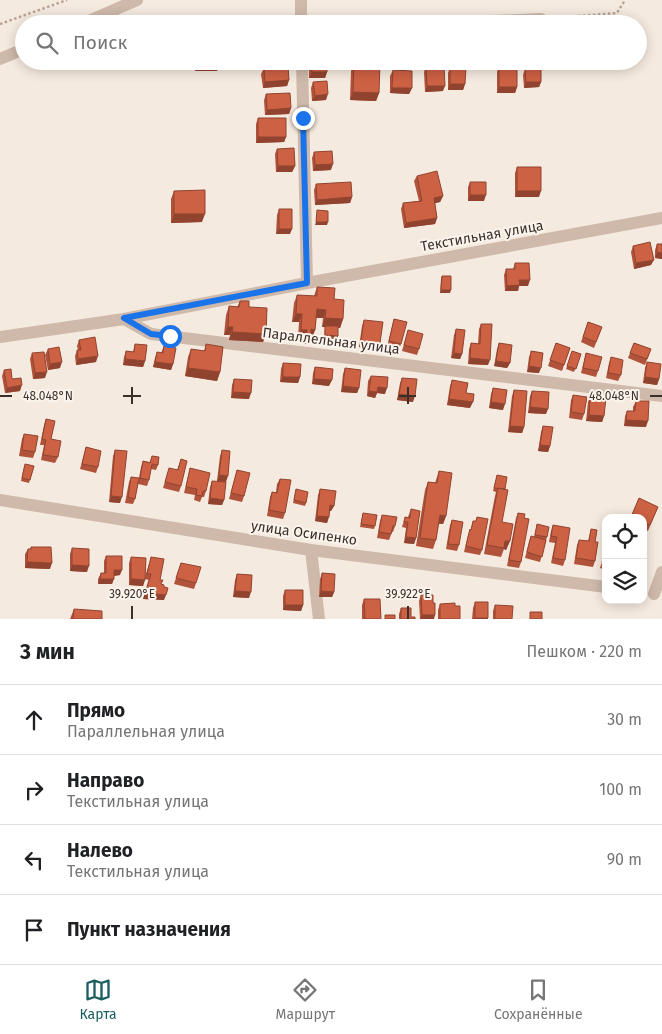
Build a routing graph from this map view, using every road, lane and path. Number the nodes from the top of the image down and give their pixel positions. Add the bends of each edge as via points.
1 (67, 0) edge
2 (137, 0) edge
3 (301, 0) edge
4 (625, 0) edge
5 (25, 15) edge
6 (103, 15) edge
7 (301, 15) edge
8 (584, 15) edge
9 (15, 19) edge
10 (0, 24) edge
11 (15, 53) edge
12 (0, 59) edge
13 (302, 70) edge
14 (662, 218) edge
15 (307, 283) junction
16 (124, 318) junction
17 (0, 337) edge
18 (662, 396) edge
19 (0, 500) edge
20 (310, 550) junction
21 (662, 572) edge
22 (602, 586) edge
23 (653, 594) edge
24 (319, 619) edge

1 - 5 path
2 - 6 street
3 - 7 street
4 - 8 path via 617,12
9 - 10 path
11 - 12 street
13 - 15 street
14 - 15 street, Текстильная улица
15 - 16 street, Текстильная улица
16 - 17 street
16 - 18 street, Параллельная улица via 151,334
19 - 20 street, улица Осипенко
20 - 22 street, улица Осипенко
20 - 24 street
21 - 23 street

